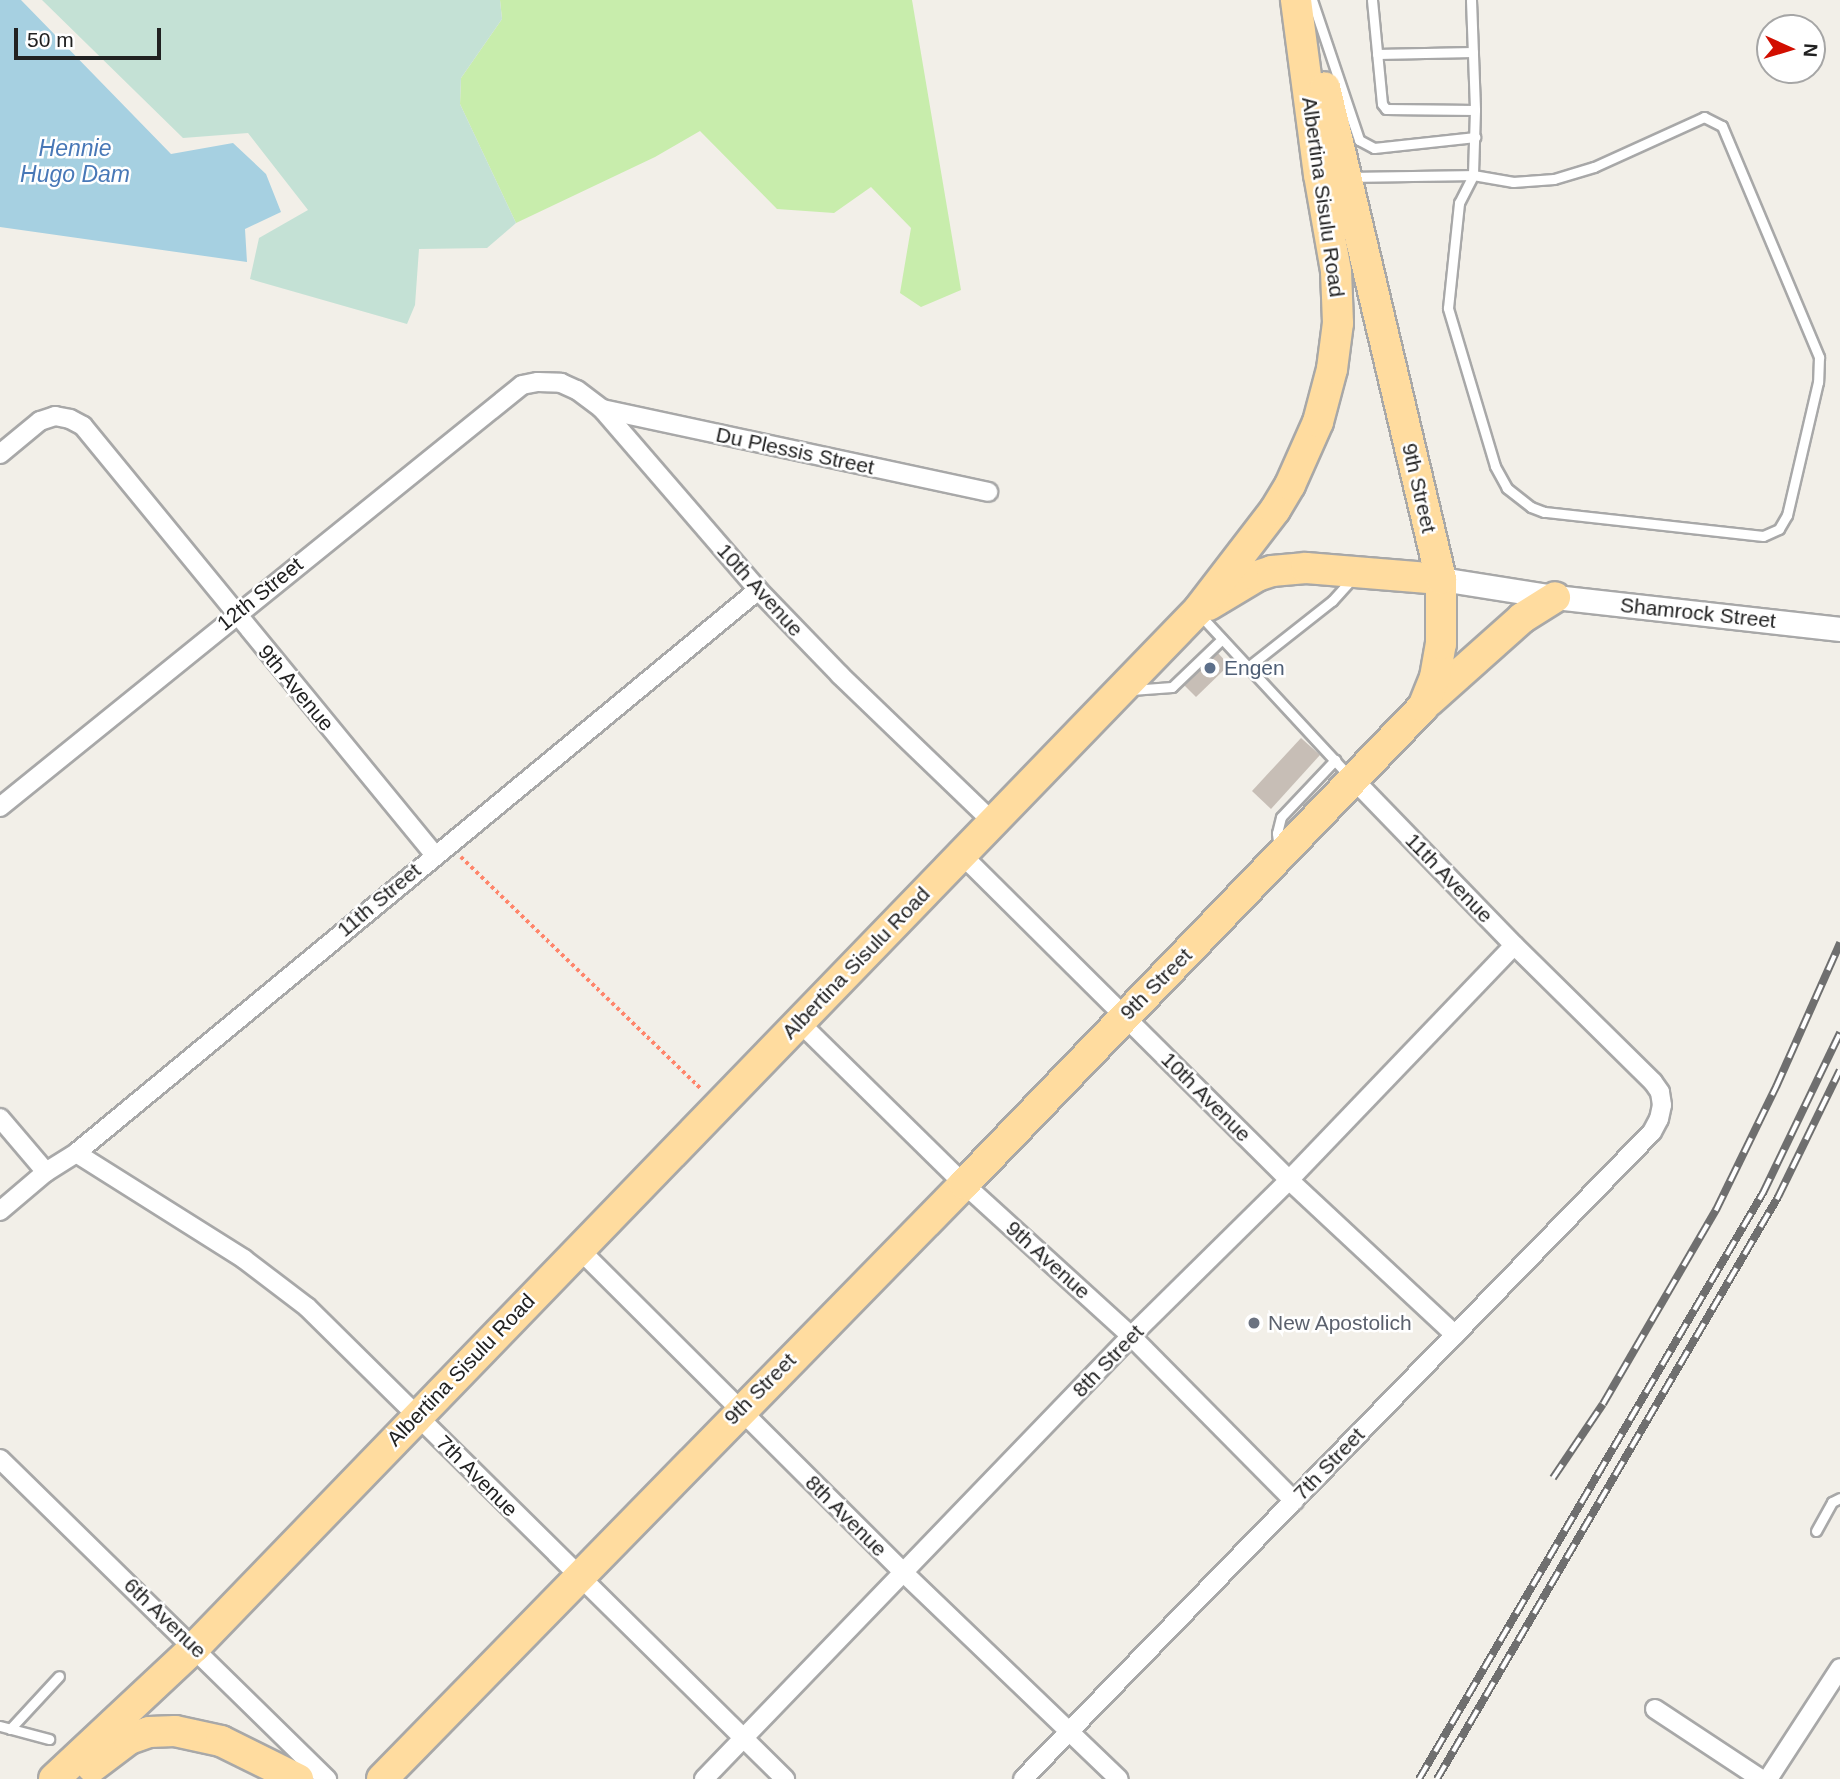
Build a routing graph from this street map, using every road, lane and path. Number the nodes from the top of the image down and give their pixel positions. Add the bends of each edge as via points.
1 (1296, 0) edge
2 (1306, 0) edge
3 (1312, 0) edge
4 (1372, 0) edge
5 (1471, 0) edge
6 (1473, 52) junction
7 (1377, 54) junction
8 (1475, 110) junction
9 (1475, 137) junction
10 (1473, 175) junction
11 (1332, 176) junction
12 (522, 385) joint
13 (602, 410) junction
14 (0, 454) edge
15 (988, 492) dead end
16 (1357, 572) junction
17 (1441, 579) junction
18 (758, 590) junction
19 (1555, 597) junction
20 (1198, 610) junction
21 (235, 614) junction
22 (1840, 629) edge
23 (1222, 639) junction
24 (1248, 667) junction
25 (1119, 691) junction
26 (1423, 706) junction
27 (1344, 770) junction
28 (0, 807) edge
29 (993, 822) junction
30 (441, 849) junction
31 (961, 854) junction
32 (1514, 946) junction
33 (1125, 1015) junction
34 (799, 1021) junction
35 (719, 1106) junction
36 (0, 1118) edge
37 (1636, 1149) joint
38 (76, 1153) junction
39 (46, 1172) junction
40 (1289, 1180) junction
41 (964, 1184) junction
42 (0, 1211) edge
43 (578, 1248) junction
44 (1455, 1335) junction
45 (1131, 1336) junction
46 (739, 1410) junction
47 (417, 1416) junction
48 (0, 1460) edge
49 (1840, 1498) edge
50 (1294, 1501) junction
51 (1816, 1531) dead end
52 (905, 1574) junction
53 (577, 1576) junction
54 (195, 1647) junction
55 (1840, 1668) edge
56 (59, 1676) dead end
57 (1655, 1709) dead end
58 (5, 1728) edge
59 (1070, 1731) junction
60 (744, 1738) junction
61 (49, 1739) dead end
62 (54, 1779) edge
63 (79, 1779) edge
64 (298, 1779) edge
65 (327, 1779) edge
66 (382, 1779) edge
67 (704, 1779) edge
68 (785, 1779) edge
69 (1023, 1779) edge
70 (1119, 1779) edge
71 (1761, 1779) edge
72 (1768, 1779) edge

1 - 11 main road, Albertina Sisulu Road
2 - 11 main road, 9th Street
3 - 9 lane via 1359,141 1374,148
4 - 7 lane
5 - 6 lane
6 - 7 lane
6 - 8 lane
7 - 8 lane via 1386,109
8 - 9 lane
9 - 10 lane
10 - 10 lane via 1456,216 1448,308 1495,466 1507,488 1544,512 1763,536 1779,529 1787,515 1818,382 1819,357 1722,126 1709,118 1695,120 1594,167 1554,179 1513,182
10 - 11 lane
11 - 17 main road, 9th Street
11 - 20 main road, Albertina Sisulu Road via 1338,296 1336,345 1325,397 1290,485
12 - 13 street, 10th Avenue via 561,383
12 - 21 street, 12th Street
13 - 15 street, Du Plessis Street
13 - 18 street, 10th Avenue
14 - 21 street, 9th Avenue via 40,421 55,416 83,426
16 - 17 main road
16 - 20 main road via 1272,571
16 - 24 lane via 1332,601
17 - 19 street, Shamrock Street
17 - 26 main road, 9th Street via 1441,644 1436,677
18 - 29 street, 10th Avenue via 840,676
18 - 30 street, 11th Street
19 - 22 street, Shamrock Street
19 - 26 main road via 1522,618
20 - 23 lane, 11th Avenue
20 - 25 main road, Albertina Sisulu Road
21 - 28 street, 12th Street
21 - 30 street, 9th Avenue
23 - 24 lane, 11th Avenue
23 - 25 lane via 1172,687
24 - 27 lane, 11th Avenue
25 - 29 main road, Albertina Sisulu Road
26 - 27 main road, 9th Street
27 - 32 street, 11th Avenue
27 - 33 main road, 9th Street via 1280,857
29 - 31 main road, Albertina Sisulu Road
30 - 35 path
30 - 38 street, 11th Street
31 - 33 street, 10th Avenue
31 - 34 main road, Albertina Sisulu Road
32 - 37 street, 11th Avenue via 1660,1092 1659,1119
32 - 40 street, 8th Street
33 - 40 street, 10th Avenue
33 - 41 main road, 9th Street
34 - 35 main road, Albertina Sisulu Road
34 - 41 street, 9th Avenue
35 - 43 main road, Albertina Sisulu Road
36 - 39 street
37 - 44 street, 7th Street
38 - 39 street, 11th Street
38 - 47 street, 7th Avenue via 285,1289
39 - 42 street, 11th Street
40 - 44 street, 10th Avenue
40 - 45 street, 8th Street
41 - 45 street, 9th Avenue
41 - 46 main road, 9th Street
43 - 46 street, 8th Avenue
43 - 47 main road, Albertina Sisulu Road
44 - 50 street, 7th Street
45 - 50 street, 9th Avenue
45 - 52 street, 8th Street
46 - 52 street, 8th Avenue
46 - 53 main road, 9th Street
47 - 53 street, 7th Avenue
47 - 54 main road, Albertina Sisulu Road
48 - 54 street, 6th Avenue
49 - 51 lane via 1832,1502
50 - 59 street, 7th Street
52 - 59 street, 8th Avenue
52 - 60 street, 8th Street
53 - 60 street, 7th Avenue
53 - 66 main road, 9th Street
54 - 62 main road, Albertina Sisulu Road
54 - 65 street, 6th Avenue
55 - 72 street
56 - 58 lane
57 - 71 street
58 - 61 lane
59 - 69 street, 7th Street
59 - 70 street, 8th Avenue
60 - 67 street, 8th Street
60 - 68 street, 7th Avenue
63 - 64 main road via 129,1739 175,1731 221,1741

